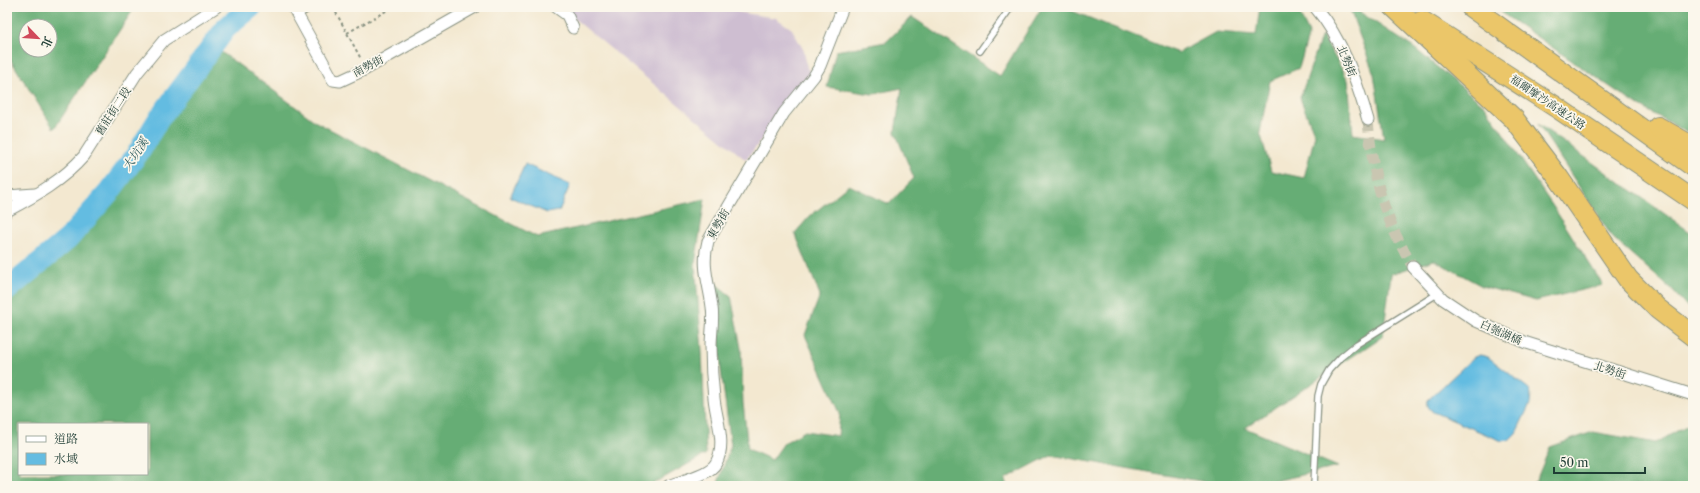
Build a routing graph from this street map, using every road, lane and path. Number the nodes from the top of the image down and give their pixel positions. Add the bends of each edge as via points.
1 (216, 7) edge
2 (311, 7) edge
3 (333, 7) edge
4 (393, 7) edge
5 (475, 7) edge
6 (556, 7) edge
7 (1011, 7) edge
8 (1315, 7) edge
9 (1394, 7) edge
10 (1400, 7) edge
11 (1471, 7) edge
12 (844, 8) edge
13 (296, 11) edge
14 (573, 28) dead end
15 (347, 33) junction
16 (980, 51) dead end
17 (1554, 68) junction
18 (366, 69) junction
19 (1368, 120) tunnel mouth
20 (1693, 147) edge
21 (1693, 166) edge
22 (39, 194) junction
23 (7, 196) edge
24 (1693, 200) edge
25 (7, 210) edge
26 (1413, 267) tunnel mouth
27 (1437, 294) junction
28 (1693, 336) edge
29 (1526, 343) joint
30 (1693, 395) edge
31 (668, 486) edge
32 (1314, 486) edge

1 - 22 street, 舊莊街二段 via 164,40 137,73 84,156
2 - 13 lane
3 - 15 path
4 - 15 path
5 - 18 street, 南勢街
6 - 14 street via 567,15
7 - 16 lane
8 - 19 street, 北勢街 via 1326,20 1347,58
9 - 28 highway via 1514,119 1628,279 1658,309
10 - 24 highway, 福爾摩沙高速公路 via 1459,43
11 - 17 highway
12 - 31 street, 東勢街 via 820,66 784,113 708,241 704,254 712,308 713,391 721,453 716,465 705,473
13 - 18 street, 南勢街 via 333,80 340,81
15 - 18 path
17 - 20 highway
17 - 21 highway
22 - 23 street
22 - 25 street, 舊莊街二段
26 - 27 street
27 - 29 street, 白匏湖橋 via 1476,321
27 - 32 lane via 1357,344 1329,370 1318,396
29 - 30 street, 北勢街

